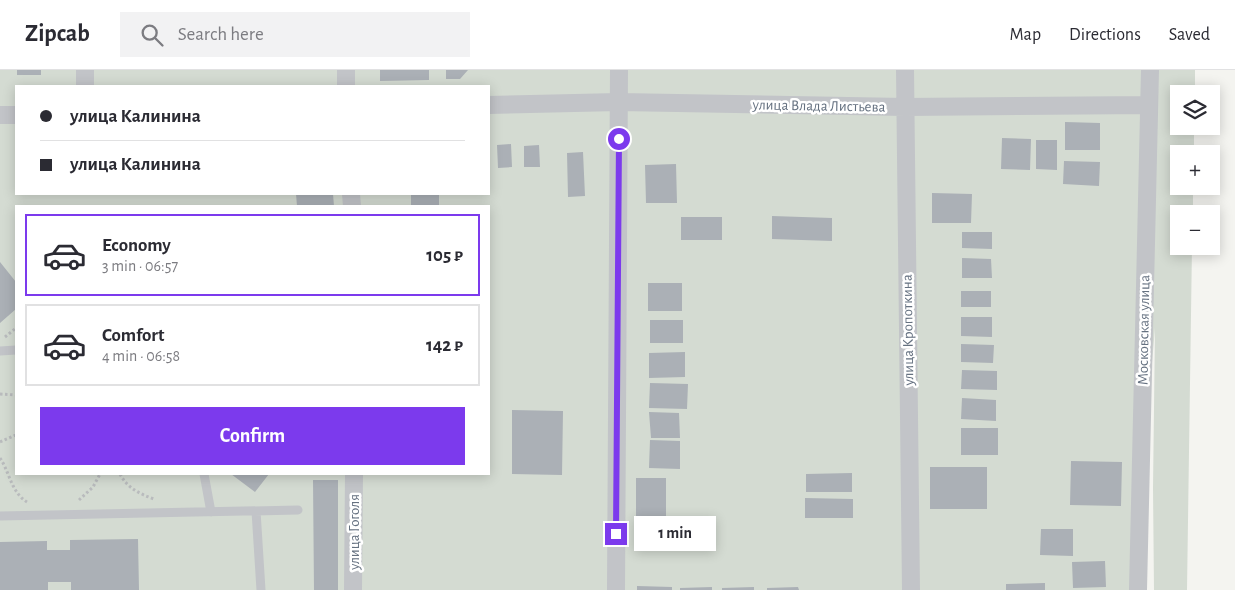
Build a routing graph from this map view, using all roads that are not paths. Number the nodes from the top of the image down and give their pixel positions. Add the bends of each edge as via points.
1 (85, 70) edge
2 (346, 70) edge
3 (619, 70) edge
4 (905, 70) edge
5 (1150, 70) edge
6 (85, 85) edge
7 (346, 85) edge
8 (619, 102) junction
9 (490, 105) edge
10 (1149, 105) junction
11 (905, 107) junction
12 (0, 115) edge
13 (15, 115) edge
14 (15, 350) edge
15 (0, 351) edge
16 (204, 475) edge
17 (354, 475) edge
18 (298, 510) dead end
19 (256, 511) junction
20 (211, 512) junction
21 (0, 516) edge
22 (261, 590) edge
23 (353, 590) edge
24 (616, 590) edge
25 (911, 590) edge
26 (1138, 590) edge

1 - 6 street
2 - 7 street
3 - 8 street
4 - 11 street, улица Кропоткина
5 - 10 street, Московская улица
8 - 9 street, улица Влада Листьева
8 - 11 street, улица Влада Листьева
8 - 24 street
10 - 11 street, улица Влада Листьева
10 - 26 street, Московская улица
11 - 25 street, улица Кропоткина
12 - 13 street
14 - 15 lane
16 - 20 lane
17 - 23 street, улица Гоголя
18 - 19 lane
19 - 20 lane
19 - 22 lane
20 - 21 lane

